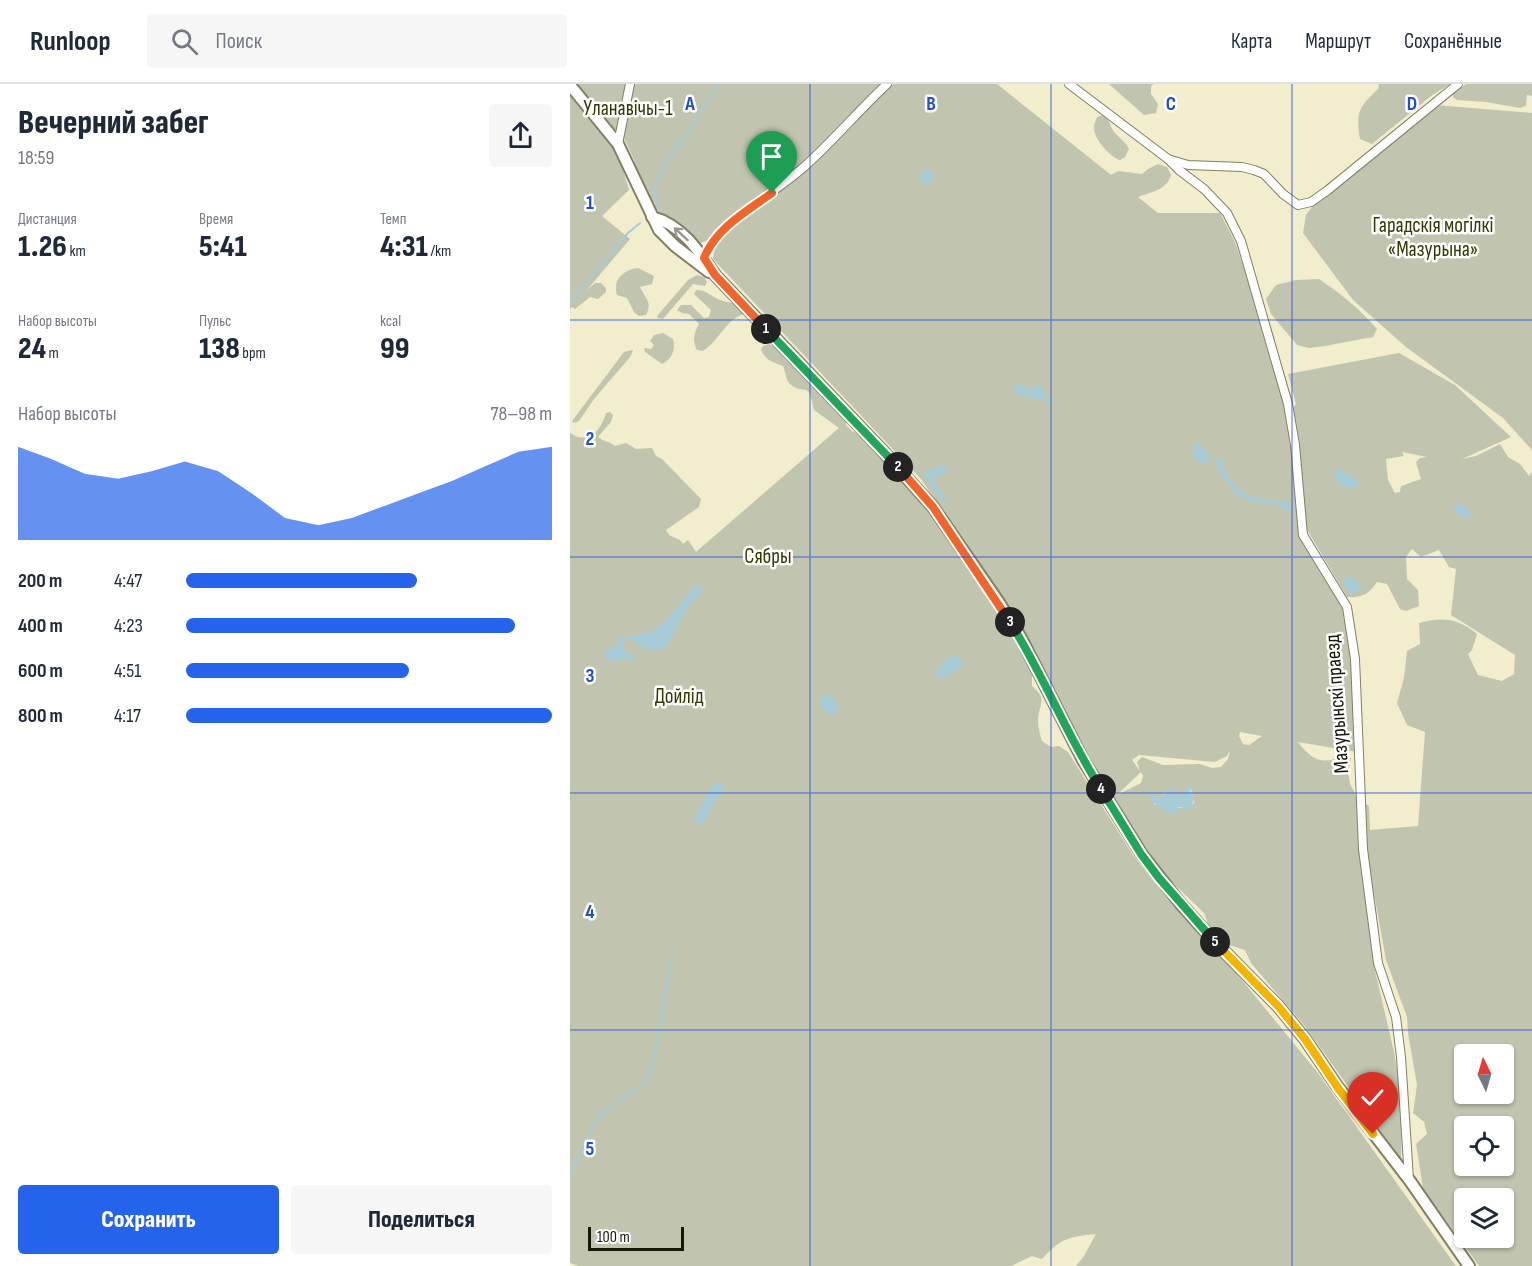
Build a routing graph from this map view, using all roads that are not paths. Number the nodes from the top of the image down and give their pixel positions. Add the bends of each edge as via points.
1 (630, 84) edge
2 (887, 84) edge
3 (1069, 84) edge
4 (1458, 84) edge
5 (570, 85) edge
6 (618, 144) junction
7 (1168, 159) junction
8 (700, 260) junction
9 (1410, 1181) junction
10 (1469, 1266) edge

1 - 6 street
2 - 8 street via 795,174 719,233
3 - 7 street, Мазурынскі праезд
4 - 7 street via 1311,202 1298,205 1264,174 1254,170 1188,165
5 - 6 street
6 - 8 street via 652,217 666,220 682,234
7 - 9 street, Мазурынскі праезд via 1227,213 1241,241 1288,405 1303,535 1347,607 1355,658 1363,849 1378,963 1396,1017
8 - 9 street via 933,507 1021,638 1083,760 1141,854 1207,934 1278,1006
9 - 10 street

